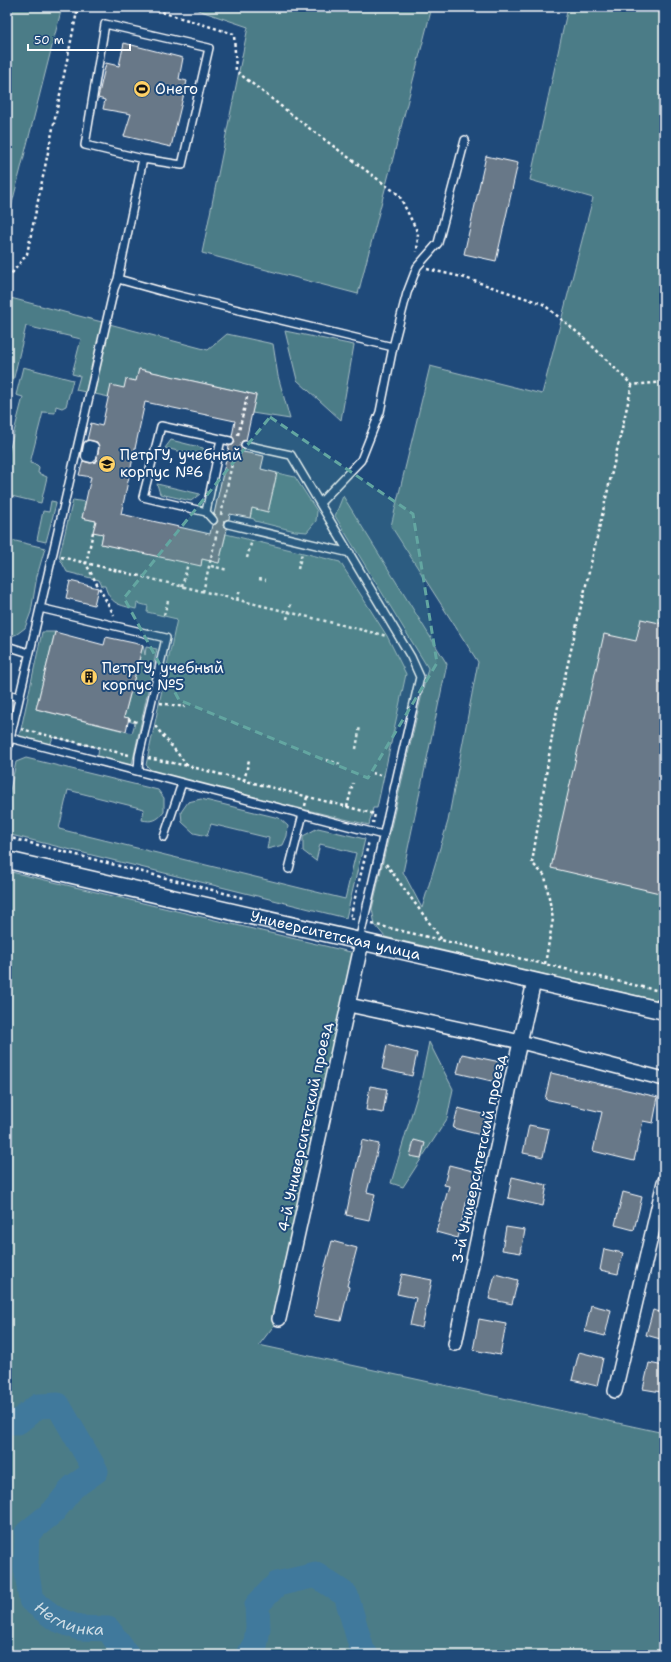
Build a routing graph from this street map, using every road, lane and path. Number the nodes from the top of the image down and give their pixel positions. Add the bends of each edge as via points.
1 (78, 7) edge
2 (145, 7) edge
3 (465, 140) dead end
4 (144, 158) junction
5 (417, 267) junction
6 (7, 277) edge
7 (118, 279) junction
8 (393, 347) junction
9 (664, 382) edge
10 (632, 385) junction
11 (248, 393) dead end
12 (238, 436) dead end
13 (221, 439) junction
14 (234, 442) joint
15 (245, 445) dead end
16 (320, 503) junction
17 (206, 512) junction
18 (213, 520) dead end
19 (228, 524) dead end
20 (93, 532) dead end
21 (252, 540) dead end
22 (302, 553) dead end
23 (350, 553) junction
24 (59, 557) dead end
25 (247, 558) dead end
26 (188, 563) dead end
27 (86, 564) junction
28 (210, 566) junction
29 (298, 569) dead end
30 (228, 570) dead end
31 (259, 579) dead end
32 (266, 580) dead end
33 (182, 587) junction
34 (240, 590) dead end
35 (203, 592) junction
36 (238, 600) junction
37 (168, 601) dead end
38 (291, 603) dead end
39 (40, 608) junction
40 (289, 612) junction
41 (164, 615) dead end
42 (287, 619) dead end
43 (120, 627) junction
44 (387, 636) dead end
45 (7, 646) edge
46 (30, 653) junction
47 (7, 694) edge
48 (19, 697) junction
49 (159, 703) dead end
50 (185, 707) dead end
51 (360, 726) dead end
52 (22, 729) dead end
53 (10, 738) junction
54 (7, 750) edge
55 (356, 750) dead end
56 (137, 756) junction
57 (249, 760) dead end
58 (326, 760) dead end
59 (340, 764) dead end
60 (188, 766) dead end
61 (138, 771) junction
62 (372, 773) dead end
63 (384, 776) dead end
64 (244, 781) dead end
65 (182, 783) junction
66 (352, 783) dead end
67 (347, 807) dead end
68 (303, 814) junction
69 (383, 835) junction
70 (7, 837) edge
71 (164, 837) dead end
72 (379, 854) junction
73 (7, 860) edge
74 (289, 869) dead end
75 (247, 899) dead end
76 (350, 918) dead end
77 (364, 923) junction
78 (348, 925) dead end
79 (443, 941) junction
80 (360, 942) junction
81 (545, 964) junction
82 (534, 982) junction
83 (664, 992) edge
84 (349, 1005) junction
85 (664, 1012) edge
86 (521, 1042) junction
87 (664, 1079) edge
88 (664, 1182) edge
89 (279, 1319) dead end
90 (455, 1344) dead end
91 (615, 1391) dead end

1 - 6 path via 28,254
2 - 5 path via 234,34 236,71 398,195 418,233
3 - 5 lane via 438,242
4 - 4 lane via 85,145 105,24 209,48 182,165
4 - 7 lane
5 - 8 lane
5 - 10 path via 469,279 543,304 584,338
7 - 8 lane
7 - 39 lane
8 - 16 lane via 380,412 361,460
9 - 10 path
10 - 81 path via 554,724 532,863 545,876 552,919
11 - 12 path
13 - 14 lane
13 - 17 lane
13 - 17 lane via 161,426 143,497
14 - 28 path
15 - 16 lane via 291,455
16 - 23 lane
17 - 18 lane
19 - 23 lane
20 - 27 path
21 - 25 path
22 - 29 path
23 - 69 lane via 420,677
24 - 27 path
26 - 33 path
27 - 33 path
27 - 43 path
28 - 30 path
28 - 35 path
31 - 32 path
33 - 35 path
34 - 36 path
35 - 36 path
36 - 40 path
37 - 41 path
38 - 40 path
39 - 43 lane
39 - 46 lane
40 - 42 path
40 - 44 path
43 - 56 lane via 166,638
45 - 46 lane
46 - 48 lane
47 - 48 lane
48 - 53 lane
49 - 50 path
51 - 55 path
52 - 56 path
53 - 54 lane
53 - 61 lane
56 - 60 path
56 - 61 lane
57 - 64 path
58 - 59 path
61 - 65 lane
62 - 63 path
65 - 68 lane
65 - 71 lane
66 - 67 path
68 - 69 lane
68 - 74 lane
69 - 72 lane
70 - 75 path
72 - 77 lane
72 - 79 path
73 - 80 street, Университетская улица
76 - 78 path
77 - 79 path
77 - 80 lane
79 - 81 path
80 - 82 street, Университетская улица
80 - 84 street, 4-й Университетский проезд
81 - 83 path
82 - 85 street, Университетская улица
82 - 86 street, 3-й Университетский проезд
84 - 86 street
84 - 89 street, 4-й Университетский проезд
86 - 87 street
86 - 90 street, 3-й Университетский проезд
88 - 91 street

